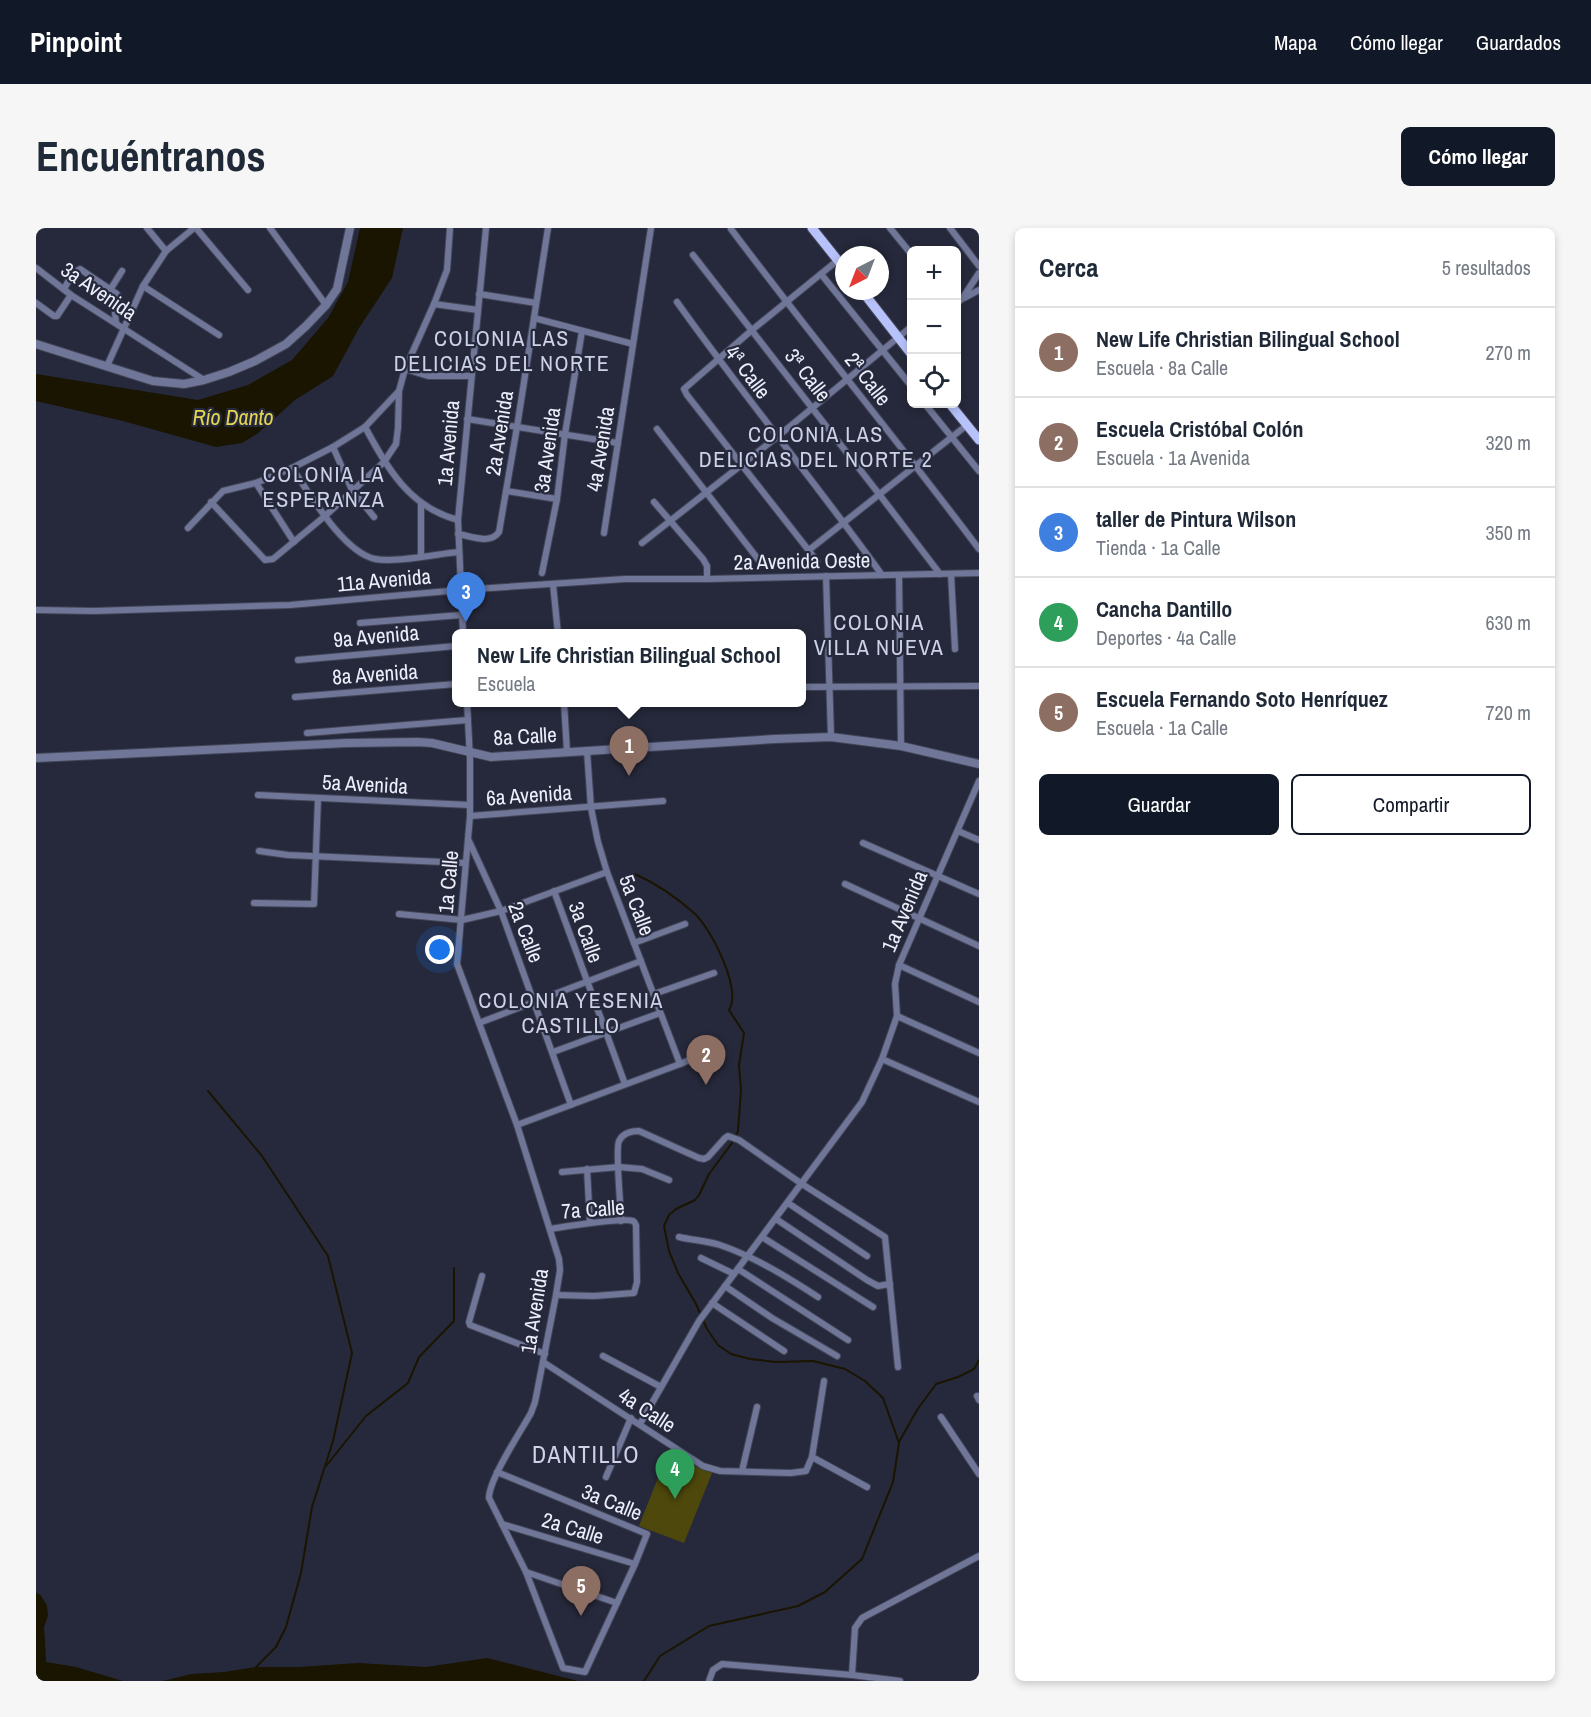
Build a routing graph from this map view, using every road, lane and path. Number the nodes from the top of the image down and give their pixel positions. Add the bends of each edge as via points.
1 (147, 228) edge
2 (195, 228) edge
3 (270, 228) edge
4 (350, 228) edge
5 (450, 228) edge
6 (486, 228) edge
7 (548, 228) edge
8 (651, 228) edge
9 (812, 228) edge
10 (890, 228) edge
11 (950, 228) edge
12 (731, 229) edge
13 (907, 249) edge
14 (166, 251) junction
15 (693, 255) dead end
16 (835, 257) edge
17 (979, 266) edge
18 (835, 267) edge
19 (36, 268) edge
20 (122, 271) dead end
21 (979, 273) edge
22 (821, 274) junction
23 (143, 286) junction
24 (64, 289) junction
25 (111, 290) junction
26 (248, 290) dead end
27 (979, 290) edge
28 (479, 294) junction
29 (71, 295) junction
30 (869, 300) edge
31 (960, 300) edge
32 (961, 300) edge
33 (677, 302) dead end
34 (786, 302) junction
35 (36, 303) edge
36 (536, 303) junction
37 (434, 304) junction
38 (326, 305) junction
39 (478, 310) junction
40 (534, 318) junction
41 (116, 323) junction
42 (123, 327) junction
43 (752, 330) junction
44 (907, 330) edge
45 (582, 331) junction
46 (219, 335) dead end
47 (898, 338) junction
48 (36, 344) edge
49 (633, 344) junction
50 (883, 350) junction
51 (911, 354) edge
52 (717, 359) junction
53 (106, 366) junction
54 (405, 369) junction
55 (471, 376) junction
56 (204, 380) junction
57 (848, 380) junction
58 (907, 381) edge
59 (399, 390) junction
60 (812, 408) junction
61 (928, 408) edge
62 (953, 408) edge
63 (467, 419) junction
64 (967, 425) junction
65 (365, 427) junction
66 (517, 427) junction
67 (657, 429) dead end
68 (565, 434) junction
69 (777, 437) junction
70 (951, 437) junction
71 (979, 441) edge
72 (618, 443) junction
73 (333, 447) junction
74 (384, 462) junction
75 (741, 465) junction
76 (916, 465) junction
77 (292, 468) junction
78 (979, 471) edge
79 (256, 483) junction
80 (352, 490) junction
81 (506, 491) junction
82 (706, 492) junction
83 (879, 494) junction
84 (557, 499) junction
85 (211, 502) junction
86 (421, 502) junction
87 (654, 502) dead end
88 (325, 516) junction
89 (374, 517) dead end
90 (458, 520) junction
91 (669, 520) junction
92 (844, 522) junction
93 (188, 528) dead end
94 (604, 533) dead end
95 (458, 534) junction
96 (294, 542) junction
97 (642, 543) dead end
98 (979, 549) edge
99 (809, 550) junction
100 (458, 552) junction
101 (421, 556) junction
102 (816, 561) dead end
103 (761, 563) dead end
104 (542, 573) dead end
105 (979, 573) edge
106 (940, 574) junction
107 (951, 574) junction
108 (882, 575) junction
109 (899, 575) junction
110 (826, 576) junction
111 (625, 579) joint
112 (707, 579) junction
113 (553, 584) junction
114 (460, 590) junction
115 (36, 610) edge
116 (461, 615) junction
117 (360, 623) dead end
118 (463, 629) edge
119 (558, 629) edge
120 (452, 646) edge
121 (955, 650) dead end
122 (298, 660) dead end
123 (452, 684) edge
124 (979, 686) edge
125 (806, 687) edge
126 (830, 687) junction
127 (900, 687) junction
128 (295, 697) dead end
129 (467, 707) edge
130 (564, 707) edge
131 (468, 720) junction
132 (307, 733) dead end
133 (831, 737) junction
134 (901, 746) junction
135 (587, 751) junction
136 (470, 752) junction
137 (567, 752) junction
138 (36, 758) edge
139 (979, 764) edge
140 (978, 785) edge
141 (258, 795) dead end
142 (318, 798) junction
143 (663, 801) dead end
144 (470, 805) junction
145 (591, 808) junction
146 (470, 816) junction
147 (958, 831) junction
148 (469, 840) junction
149 (979, 840) edge
150 (864, 843) dead end
151 (259, 851) dead end
152 (316, 856) junction
153 (465, 863) junction
154 (607, 872) junction
155 (937, 876) junction
156 (844, 884) dead end
157 (554, 891) junction
158 (979, 894) edge
159 (254, 903) dead end
160 (501, 911) junction
161 (399, 914) dead end
162 (919, 918) junction
163 (462, 920) junction
164 (685, 924) dead end
165 (634, 943) junction
166 (979, 946) edge
167 (641, 961) junction
168 (899, 965) junction
169 (714, 973) dead end
170 (587, 982) junction
171 (654, 994) junction
172 (534, 1001) junction
173 (979, 1002) edge
174 (660, 1013) junction
175 (897, 1016) junction
176 (479, 1023) junction
177 (606, 1032) junction
178 (714, 1048) dead end
179 (553, 1052) junction
180 (979, 1053) edge
181 (882, 1059) junction
182 (680, 1064) junction
183 (625, 1084) junction
184 (979, 1102) edge
185 (571, 1104) junction
186 (517, 1125) junction
187 (619, 1167) junction
188 (587, 1169) junction
189 (562, 1172) dead end
190 (669, 1180) dead end
191 (802, 1184) junction
192 (788, 1203) junction
193 (776, 1219) junction
194 (621, 1221) junction
195 (590, 1223) junction
196 (550, 1229) junction
197 (679, 1237) dead end
198 (762, 1237) junction
199 (748, 1256) junction
200 (867, 1256) dead end
201 (701, 1258) dead end
202 (736, 1272) junction
203 (482, 1276) dead end
204 (890, 1284) junction
205 (725, 1286) junction
206 (556, 1295) junction
207 (818, 1297) dead end
208 (712, 1303) junction
209 (873, 1307) dead end
210 (848, 1340) dead end
211 (784, 1351) dead end
212 (545, 1354) junction
213 (603, 1356) dead end
214 (837, 1356) dead end
215 (543, 1362) junction
216 (898, 1367) dead end
217 (825, 1381) dead end
218 (661, 1387) junction
219 (757, 1407) dead end
220 (941, 1417) dead end
221 (631, 1419) junction
222 (640, 1424) junction
223 (812, 1457) junction
224 (742, 1471) junction
225 (497, 1472) junction
226 (979, 1474) edge
227 (606, 1477) dead end
228 (867, 1487) dead end
229 (502, 1524) junction
230 (979, 1556) edge
231 (635, 1564) junction
232 (526, 1572) junction
233 (617, 1603) junction
234 (852, 1675) junction
235 (709, 1681) edge
236 (900, 1681) edge

1 - 14 street
2 - 14 street
2 - 26 street
3 - 38 street
4 - 38 street via 337,289
5 - 37 street via 447,270
6 - 28 street, 1a Avenida
7 - 36 street, 2a Avenida
8 - 49 street, 4a Avenida
9 - 16 main road
10 - 13 street
11 - 17 street
12 - 34 street, 2ª Calle
14 - 23 street
15 - 43 street, 3ª Calle
18 - 22 street
19 - 24 street, 3a Avenida
20 - 25 street
21 - 31 street
22 - 34 street
22 - 50 street
23 - 42 street
23 - 46 street
24 - 25 street via 80,269
24 - 29 street, 3a Avenida
25 - 41 street via 119,298
27 - 32 street
28 - 36 street
28 - 39 street, 1a Avenida
29 - 35 street via 57,316
29 - 41 street, 3a Avenida
30 - 47 main road
33 - 52 street, 4ª Calle
34 - 43 street
34 - 57 street, 2ª Calle
36 - 40 street, 2a Avenida
37 - 39 street
37 - 54 street
38 - 56 street via 285,344 255,361
39 - 55 street, 1a Avenida
40 - 45 street
40 - 66 street, 2a Avenida
41 - 42 street, 3a Avenida
42 - 53 street
42 - 56 street, 3a Avenida
43 - 52 street
43 - 60 street, 3ª Calle
44 - 47 street
45 - 49 street
45 - 68 street, 3a Avenida
47 - 50 street
47 - 51 main road
48 - 53 street
49 - 72 street, 4a Avenida
50 - 57 street
50 - 58 street
52 - 69 street, 4ª Calle
52 - 75 street via 684,388
53 - 56 street via 153,381 184,384
54 - 55 street via 428,376
54 - 59 street
55 - 63 street, 1a Avenida
57 - 60 street
57 - 76 street, 2ª Calle
59 - 65 street
59 - 74 street via 396,444
60 - 69 street
60 - 83 street, 3ª Calle
61 - 70 street
62 - 64 main road
63 - 66 street
63 - 90 street, 1a Avenida
64 - 70 street
64 - 71 main road
65 - 73 street
65 - 74 street
66 - 68 street
66 - 81 street, 2a Avenida
67 - 82 street
68 - 72 street
68 - 84 street, 3a Avenida
69 - 75 street
69 - 92 street, 4ª Calle
70 - 76 street
70 - 78 street
72 - 94 street, 4a Avenida
73 - 77 street
73 - 80 street
74 - 80 street
74 - 86 street
75 - 82 street
75 - 99 street
76 - 83 street
76 - 98 street, 2ª Calle
77 - 79 street
77 - 88 street
79 - 85 street via 223,491
79 - 96 street
80 - 88 street
80 - 89 street
81 - 84 street
81 - 95 street, 2a Avenida via 496,537
82 - 91 street
82 - 103 street
83 - 92 street
83 - 106 street, 3ª Calle
84 - 104 street, 3a Avenida
85 - 93 street
85 - 96 street via 266,560 273,560
86 - 90 street via 430,510
86 - 101 street
87 - 91 street
88 - 96 street
88 - 101 street via 365,555 386,560
90 - 95 street, 1a Avenida
91 - 97 street
91 - 112 street via 703,559
92 - 99 street
92 - 108 street, 4ª Calle
95 - 100 street, 1a Avenida
99 - 102 street
100 - 101 street
100 - 114 street, 1a Avenida
105 - 107 street, 2a Avenida Oeste
106 - 107 street, 2a Avenida Oeste
106 - 109 street, 2a Avenida Oeste
107 - 121 street
108 - 109 street, 2a Avenida Oeste
108 - 110 street, 2a Avenida Oeste
109 - 127 street
110 - 112 street, 2a Avenida Oeste
110 - 126 street
111 - 112 street, 2a Avenida Oeste
111 - 113 street, 11a Avenida
113 - 114 street, 11a Avenida
113 - 119 street
114 - 115 street, 11a Avenida via 290,605
114 - 116 street
116 - 117 street
116 - 118 street
120 - 122 street, 9a Avenida
123 - 128 street, 8a Avenida
124 - 127 street
125 - 126 street
126 - 127 street
126 - 133 street
127 - 134 street
129 - 131 street, 1a Calle
130 - 137 street
131 - 132 street
131 - 136 street, 1a Calle
133 - 134 street, 8a Calle
133 - 135 street, 8a Calle
134 - 139 street, 8a Calle
135 - 137 street, 8a Calle
135 - 145 street, 5a Calle
136 - 137 street, 8a Calle via 491,757
136 - 138 street, 8a Calle via 432,742 347,743
136 - 144 street, 1a Calle
140 - 147 street, 1a Avenida
141 - 142 street, 5a Avenida
142 - 144 street, 5a Avenida
142 - 152 street
143 - 145 street
144 - 146 street, 1a Calle
145 - 146 street, 6a Avenida
145 - 154 street, 5a Calle
146 - 148 street, 1a Calle
147 - 149 street
147 - 155 street, 1a Avenida
148 - 153 street, 1a Calle
148 - 160 street, 2a Calle
150 - 155 street
151 - 152 street
152 - 153 street
152 - 159 street via 314,904
153 - 163 street, 1a Calle
154 - 157 street
154 - 165 street, 5a Calle
155 - 158 street
155 - 162 street, 1a Avenida
156 - 162 street
157 - 160 street
157 - 170 street, 3a Calle
160 - 163 street
160 - 172 street, 2a Calle
161 - 163 street
162 - 166 street
162 - 168 street, 1a Avenida
163 - 176 street, 1a Calle via 457,964
164 - 165 street
165 - 167 street, 5a Calle
167 - 170 street
167 - 171 street, 5a Calle
168 - 173 street
168 - 175 street, 1a Avenida via 895,984
169 - 171 street
170 - 172 street
170 - 177 street, 3a Calle
171 - 174 street, 5a Calle
172 - 176 street
172 - 179 street, 2a Calle
174 - 177 street
174 - 182 street, 5a Calle
175 - 180 street
175 - 181 street, 1a Avenida
176 - 186 street, 1a Calle
177 - 179 street
177 - 183 street, 3a Calle
178 - 182 street
179 - 185 street, 2a Calle
181 - 184 street
181 - 191 street, 1a Avenida via 858,1108
182 - 183 street
183 - 185 street
185 - 186 street
186 - 196 street, 1a Avenida
187 - 188 street
187 - 190 street via 642,1169
187 - 191 street via 618,1143 632,1131 704,1159 724,1137 731,1137
187 - 194 street
188 - 189 street
188 - 195 street
191 - 192 street, 1a Avenida
191 - 204 street via 885,1237
192 - 193 street, 1a Avenida
192 - 200 street
193 - 198 street, 1a Avenida
193 - 204 street via 867,1280 878,1286
194 - 195 street, 7a Calle
194 - 206 street, 7a Calle via 630,1220 636,1225 634,1293
195 - 196 street, 7a Calle
196 - 206 street, 1a Avenida via 560,1270
197 - 199 street via 718,1244
198 - 199 street, 1a Avenida
198 - 209 street
199 - 202 street, 1a Avenida
199 - 207 street
201 - 202 street
202 - 205 street, 1a Avenida
202 - 210 street
203 - 212 street via 470,1325
204 - 216 street
205 - 208 street, 1a Avenida
205 - 214 street
206 - 212 street, 1a Avenida
208 - 211 street
208 - 218 street, 1a Avenida
212 - 215 street, 1a Avenida
213 - 218 street
215 - 221 street, 4a Calle
215 - 225 street, 1a Avenida via 531,1413
217 - 223 street
218 - 222 street
219 - 224 street
220 - 226 street
221 - 222 street, 4a Calle
221 - 227 street
222 - 224 street, 4a Calle via 709,1469
223 - 224 street, 4a Calle via 803,1473
223 - 228 street
225 - 229 street, 1a Avenida via 489,1498
225 - 231 street, 3a Calle via 647,1535
229 - 231 street, 2a Calle
229 - 232 street, 1a Avenida
230 - 234 street via 862,1618 855,1628
231 - 233 street
232 - 233 street
232 - 233 street, 1a Avenida via 563,1668 586,1671
234 - 235 street via 722,1664 713,1670
234 - 236 street

